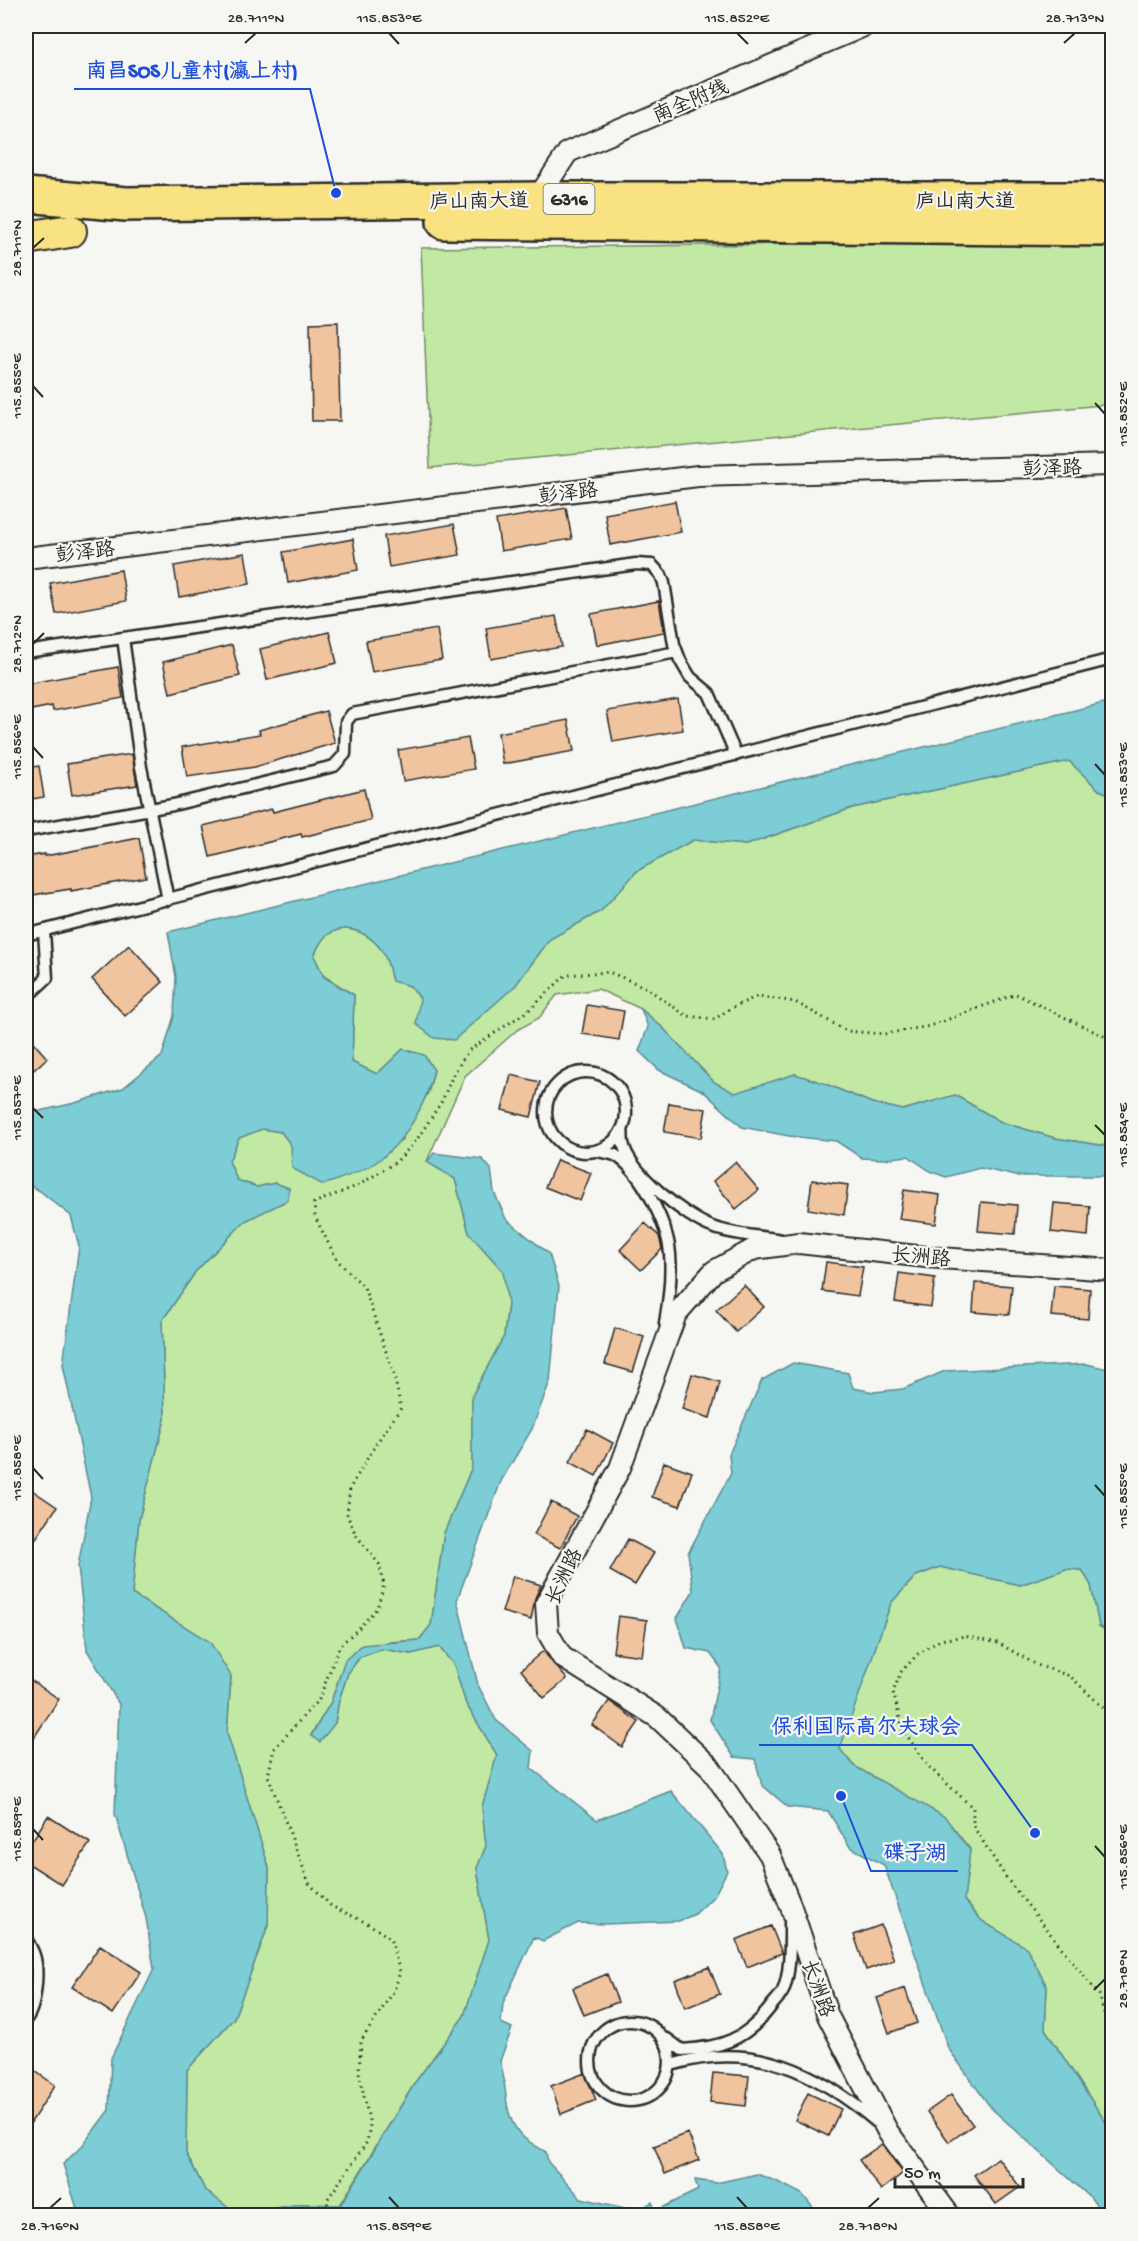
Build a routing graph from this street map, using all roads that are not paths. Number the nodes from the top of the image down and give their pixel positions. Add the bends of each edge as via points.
1 (864, 26) edge
2 (26, 195) edge
3 (537, 199) junction
4 (1113, 199) edge
5 (26, 218) edge
6 (1113, 229) edge
7 (70, 231) dead end
8 (26, 238) edge
9 (1113, 465) edge
10 (26, 558) edge
11 (123, 638) junction
12 (26, 652) edge
13 (677, 652) junction
14 (1113, 659) edge
15 (736, 755) junction
16 (150, 809) junction
17 (26, 831) edge
18 (168, 900) junction
19 (44, 931) junction
20 (26, 935) edge
21 (26, 991) edge
22 (622, 1128) junction
23 (597, 1151) junction
24 (799, 1243) junction
25 (1113, 1270) edge
26 (660, 1358) junction
27 (790, 1907) junction
28 (26, 1938) edge
29 (26, 2019) edge
30 (664, 2037) junction
31 (671, 2065) junction
32 (888, 2132) junction
33 (950, 2216) edge

1 - 3 street, 南全附线 via 568,152
2 - 3 highway, 庐山南大道 / G316 via 126,204
3 - 4 highway, 庐山南大道 / G316
5 - 6 highway, 庐山南大道 / G316
7 - 8 main road
9 - 10 street, 彭泽路 via 698,476
11 - 12 lane
11 - 13 lane via 636,564 652,565 661,575
11 - 16 lane
13 - 15 lane via 690,676 710,693
13 - 16 lane via 352,714 346,722 345,754 334,766
14 - 15 lane
15 - 18 lane
16 - 17 lane
16 - 18 lane
18 - 19 lane
19 - 20 lane
19 - 21 lane via 47,978 33,991
22 - 23 lane via 616,1139
22 - 23 lane via 624,1097 612,1081 589,1072 571,1075 556,1086 547,1103 548,1125 559,1142 571,1149
22 - 24 lane via 623,1144 633,1164 689,1217 714,1228
23 - 26 lane via 615,1155 631,1171 650,1194 662,1220 670,1252 670,1292
24 - 25 street, 长洲路 via 926,1257
24 - 26 street, 长洲路 via 754,1249 714,1271 676,1314
26 - 27 street, 长洲路 via 620,1468 546,1603 548,1632 562,1657 657,1718 709,1766 770,1855
27 - 30 lane via 790,1952 783,1991 758,2024 733,2041 704,2049 682,2050
27 - 32 street, 长洲路 via 828,2016
28 - 29 lane via 35,1957 36,1986
30 - 31 lane
30 - 31 lane via 638,2020 616,2023 597,2037 590,2055 590,2070 606,2093 633,2102 662,2087
31 - 32 lane via 726,2055 776,2062 825,2083
32 - 33 street, 长洲路

